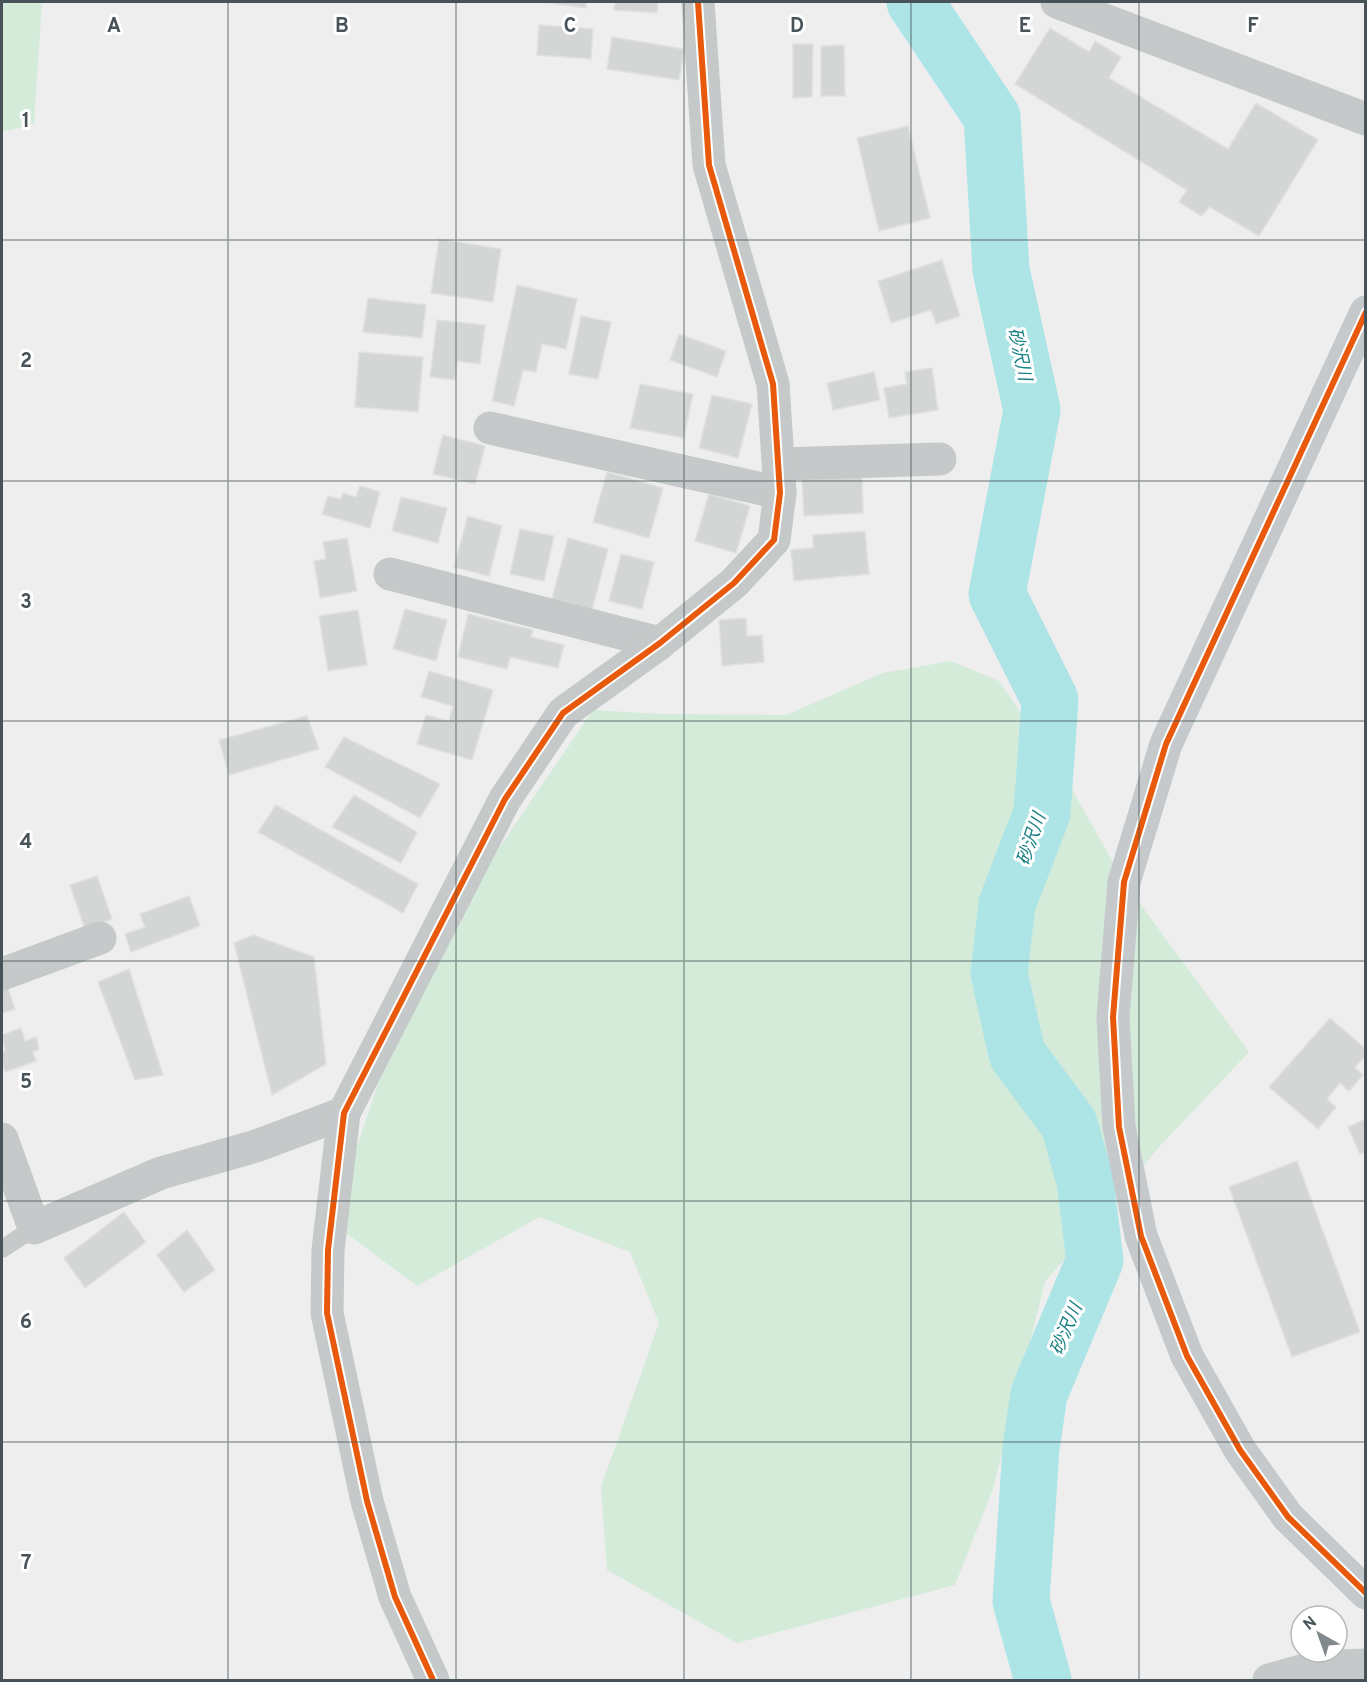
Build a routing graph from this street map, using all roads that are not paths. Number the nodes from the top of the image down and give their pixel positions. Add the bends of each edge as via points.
1 (698, 2) edge
2 (1057, 2) edge
3 (1365, 119) edge
4 (1365, 312) edge
5 (490, 428) dead end
6 (940, 459) dead end
7 (780, 479) junction
8 (390, 574) dead end
9 (660, 644) junction
10 (100, 938) dead end
11 (2, 974) edge
12 (344, 1113) junction
13 (2, 1139) edge
14 (34, 1228) junction
15 (2, 1249) edge
16 (1365, 1593) edge
17 (1365, 1665) edge
18 (433, 1680) edge
19 (1269, 1680) edge

1 - 7 street via 709,165 773,384
2 - 3 street
4 - 16 street via 1166,744 1124,882 1113,1017 1119,1127 1141,1236 1187,1356 1240,1450 1288,1517
5 - 7 street
6 - 7 street
7 - 9 street via 774,540 734,584
8 - 9 street
9 - 12 street via 563,713 556,723 505,799
10 - 11 street
12 - 14 street via 256,1146 161,1173
12 - 18 street via 328,1250 327,1314 367,1501 395,1597
13 - 14 street
14 - 15 lane
17 - 19 street via 1316,1667

